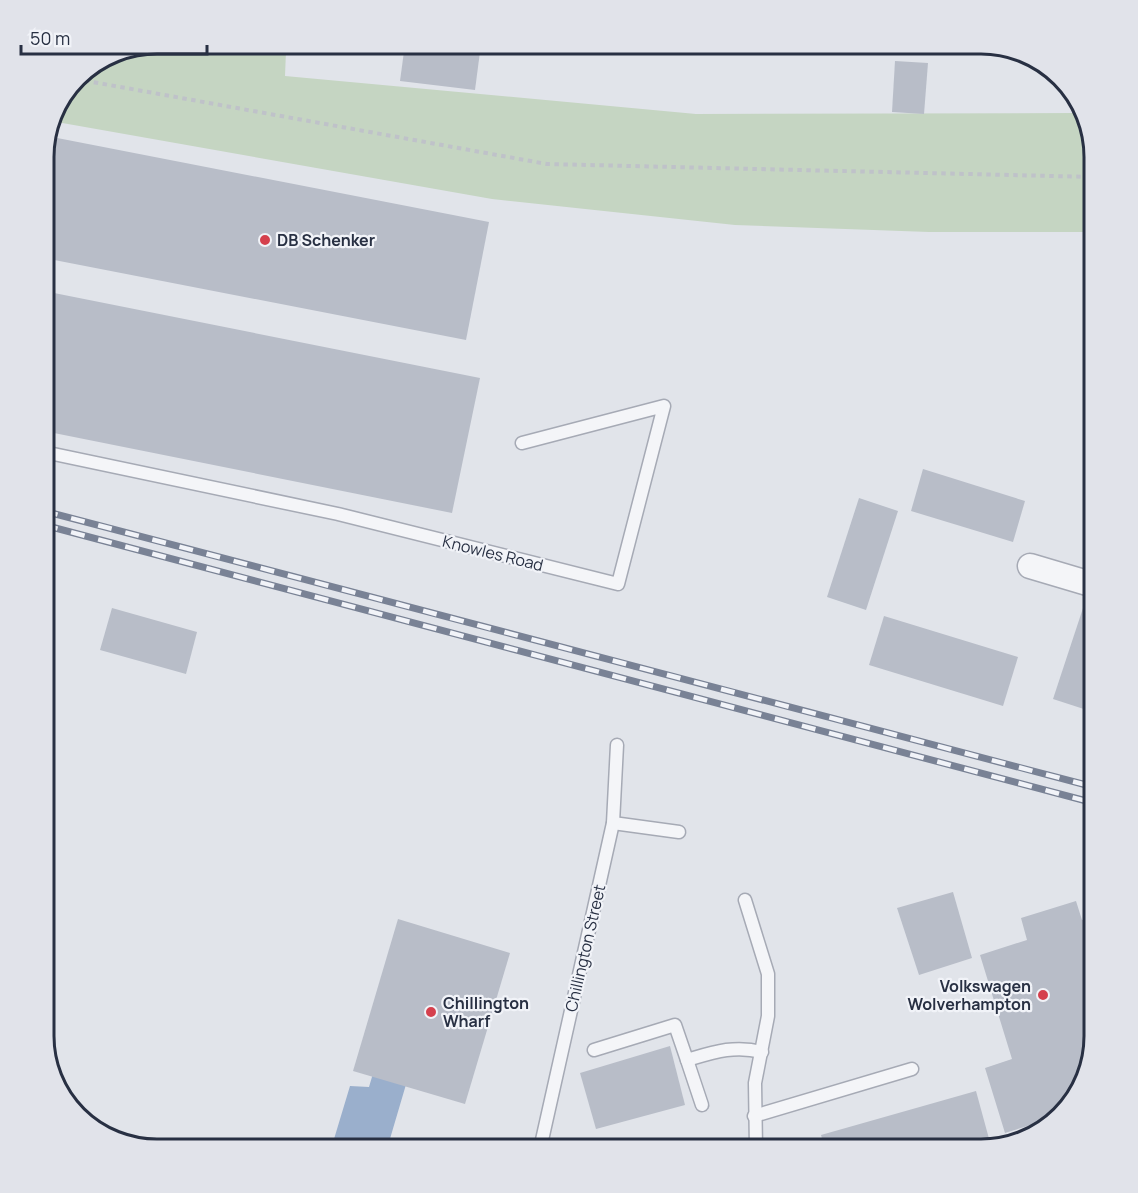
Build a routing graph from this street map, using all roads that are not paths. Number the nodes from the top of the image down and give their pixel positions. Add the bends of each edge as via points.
1 (522, 443) dead end
2 (54, 454) edge
3 (1030, 566) dead end
4 (1084, 582) edge
5 (617, 745) dead end
6 (613, 823) junction
7 (679, 832) dead end
8 (745, 900) dead end
9 (594, 1050) dead end
10 (762, 1052) junction
11 (687, 1060) junction
12 (912, 1069) dead end
13 (702, 1105) dead end
14 (754, 1116) junction
15 (542, 1139) edge
16 (755, 1139) edge

1 - 2 lane, Knowles Road via 664,406 618,584 338,514
3 - 4 street
5 - 6 lane, Chillington Street
6 - 7 lane
6 - 15 lane, Chillington Street
8 - 10 lane via 768,974 768,1016
9 - 11 lane via 675,1025
10 - 11 lane via 725,1048
10 - 14 lane via 755,1083
11 - 13 lane
12 - 14 lane
14 - 16 lane

